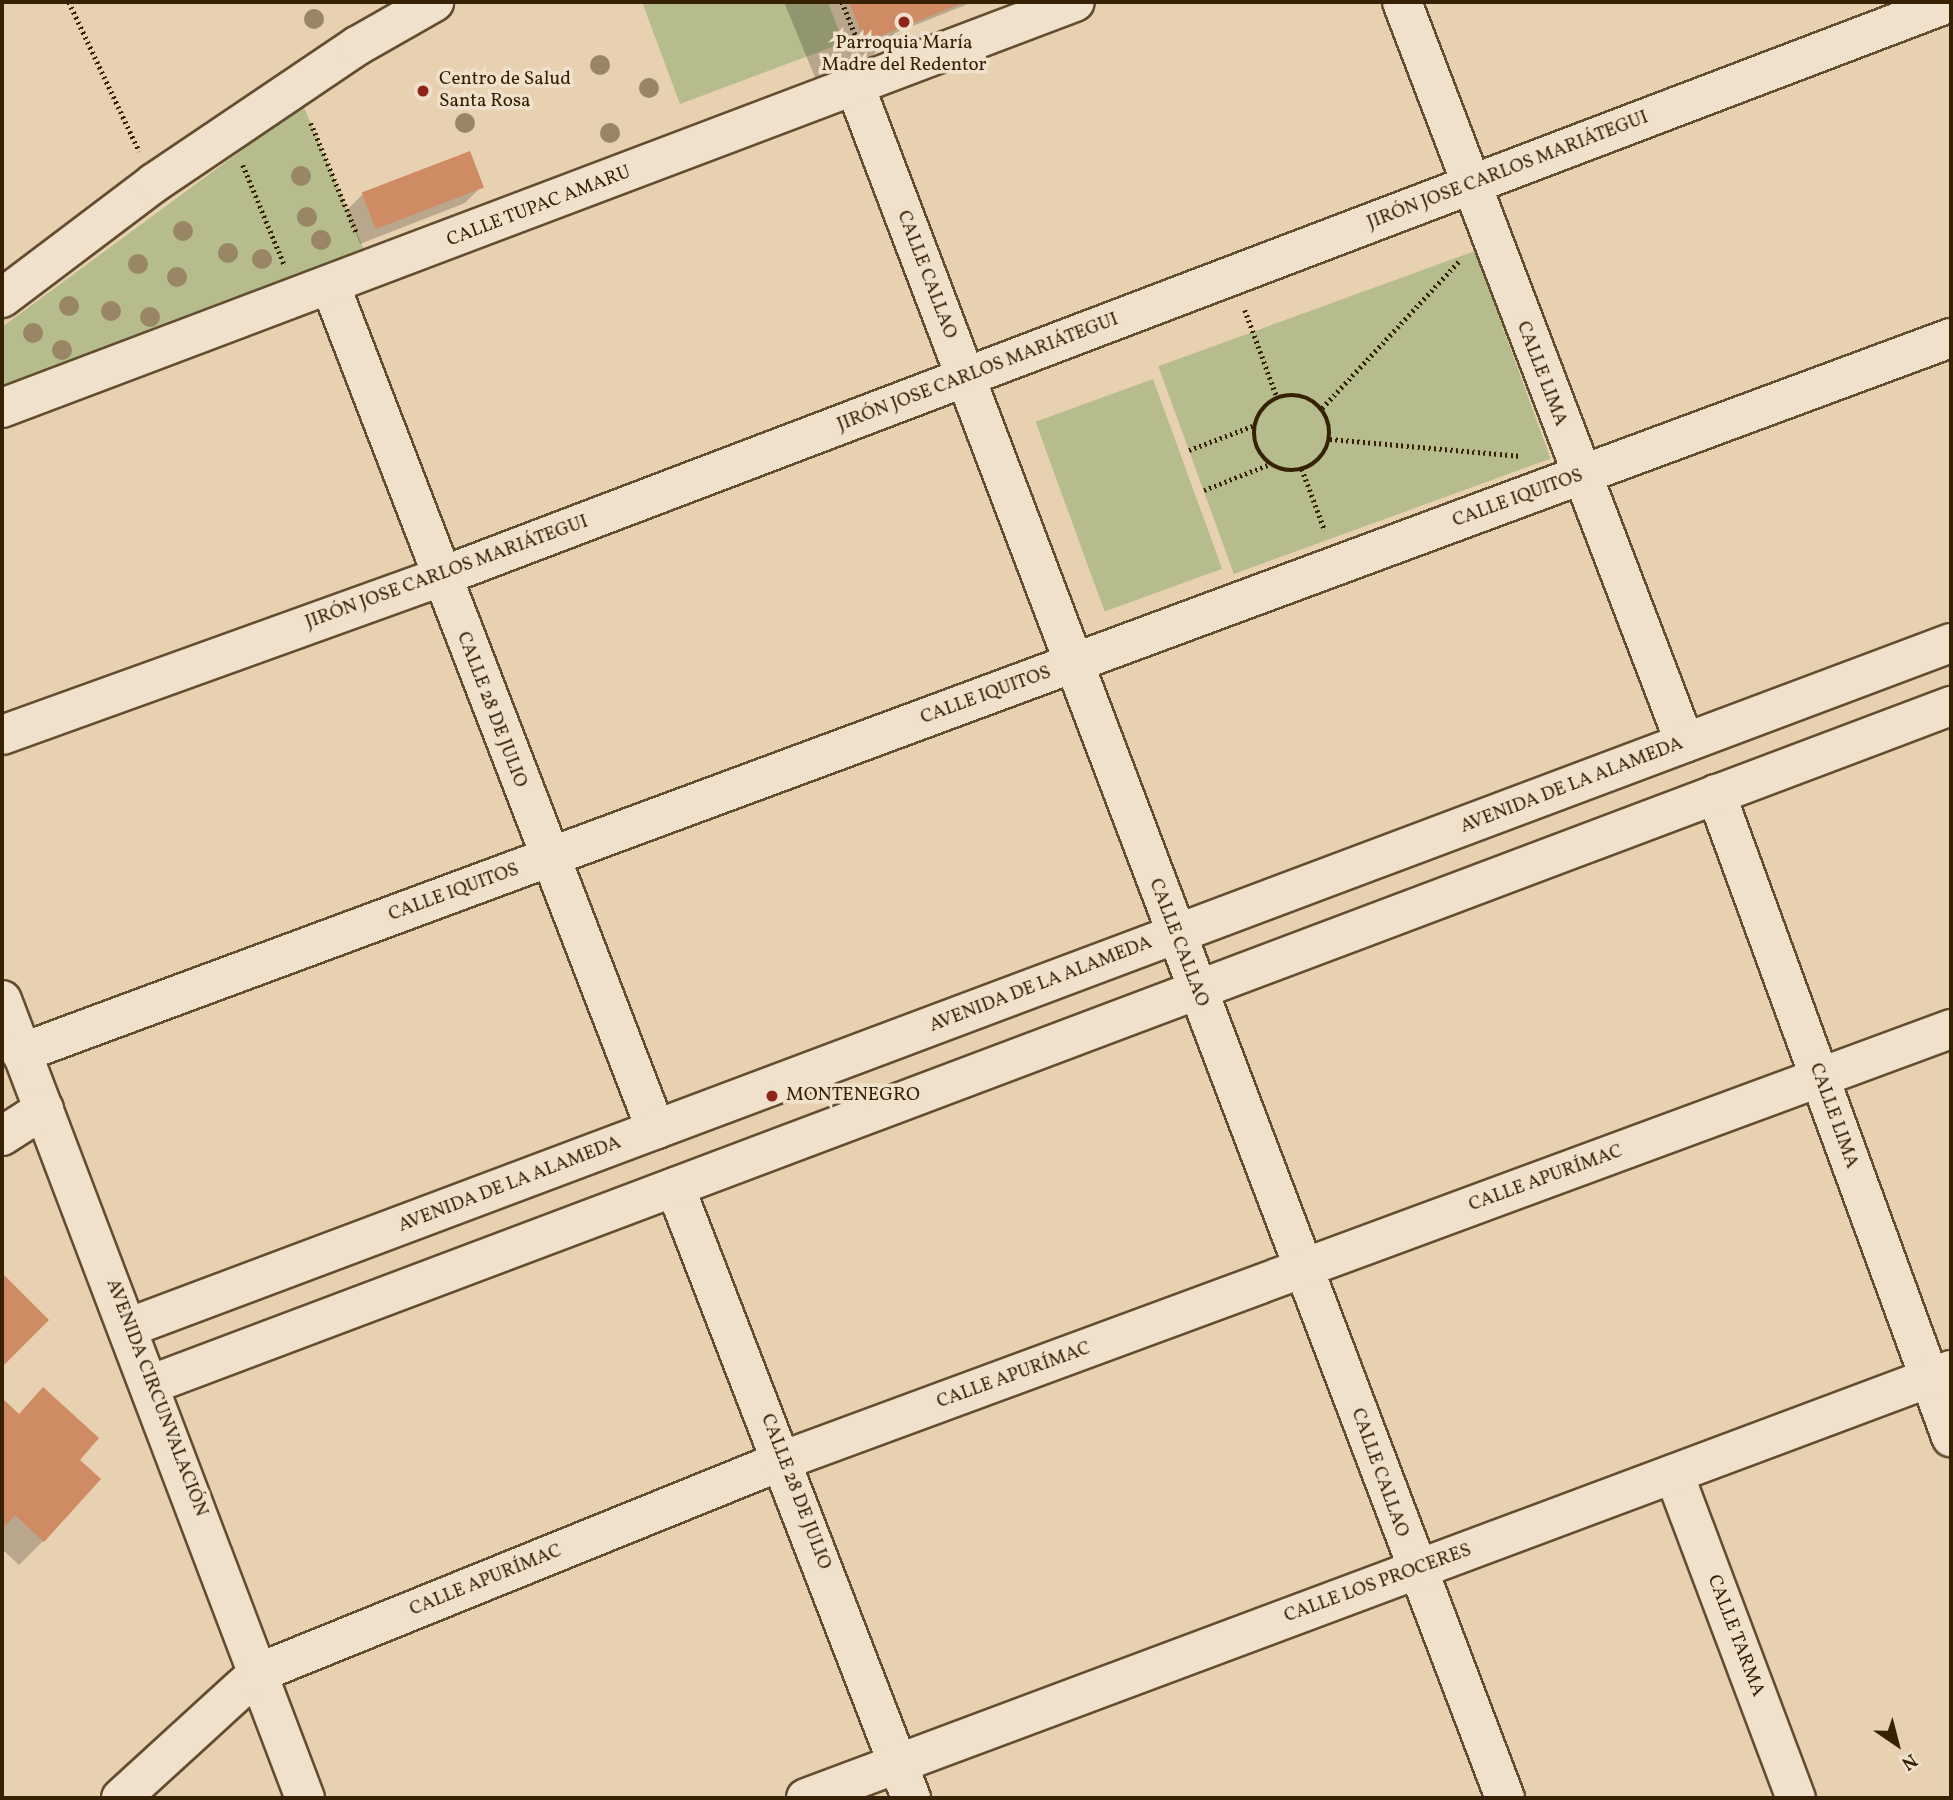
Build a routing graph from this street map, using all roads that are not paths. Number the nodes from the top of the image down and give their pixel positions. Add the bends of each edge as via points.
1 (434, 2) edge
2 (1075, 2) edge
3 (1402, 2) edge
4 (1951, 2) edge
5 (855, 86) junction
6 (1471, 186) junction
7 (315, 293) junction
8 (2, 298) edge
9 (1951, 338) edge
10 (965, 377) junction
11 (2, 408) edge
12 (1577, 468) junction
13 (440, 576) junction
14 (1951, 643) edge
15 (1073, 663) junction
16 (1951, 706) edge
17 (2, 735) edge
18 (1685, 743) junction
19 (1716, 794) junction
20 (547, 858) junction
21 (1175, 935) junction
22 (1196, 990) junction
23 (2, 1000) edge
24 (1951, 1029) edge
25 (21, 1053) junction
26 (1820, 1078) junction
27 (44, 1109) junction
28 (656, 1130) junction
29 (2, 1136) edge
30 (675, 1186) junction
31 (1303, 1269) junction
32 (130, 1327) junction
33 (1940, 1374) edge
34 (152, 1384) junction
35 (1951, 1437) edge
36 (784, 1460) junction
37 (1674, 1474) junction
38 (1415, 1571) junction
39 (257, 1673) junction
40 (905, 1781) edge
41 (121, 1798) edge
42 (305, 1798) edge
43 (806, 1798) edge
44 (1505, 1798) edge
45 (1796, 1798) edge

1 - 8 street via 296,87 154,183
2 - 5 street, CALLE TUPAC AMARU
3 - 6 street, CALLE LIMA
4 - 6 street, JIRÓN JOSE CARLOS MARIÁTEGUI
5 - 7 street, CALLE TUPAC AMARU
5 - 10 street, CALLE CALLAO
6 - 10 street, JIRÓN JOSE CARLOS MARIÁTEGUI
6 - 12 street, CALLE LIMA
7 - 11 street, CALLE TUPAC AMARU
7 - 13 street, CALLE 28 DE JULIO
9 - 12 street, CALLE IQUITOS
10 - 13 street, JIRÓN JOSE CARLOS MARIÁTEGUI
10 - 15 street, CALLE CALLAO
12 - 15 street, CALLE IQUITOS via 1338,566
12 - 18 street, CALLE LIMA
13 - 17 street, JIRÓN JOSE CARLOS MARIÁTEGUI
13 - 20 street, CALLE 28 DE JULIO
14 - 18 street, AVENIDA DE LA ALAMEDA
15 - 20 street, CALLE IQUITOS
15 - 21 street, CALLE CALLAO
16 - 19 street
18 - 21 street, AVENIDA DE LA ALAMEDA
19 - 22 street
19 - 26 street, CALLE LIMA
20 - 25 street, CALLE IQUITOS
20 - 28 street, CALLE 28 DE JULIO
21 - 22 street, CALLE CALLAO
21 - 28 street, AVENIDA DE LA ALAMEDA
22 - 30 street
22 - 31 street, CALLE CALLAO
23 - 25 street, AVENIDA CIRCUNVALACIÓN
24 - 26 street, CALLE APURÍMAC
25 - 27 street, AVENIDA CIRCUNVALACIÓN
26 - 31 street, CALLE APURÍMAC
26 - 33 street, CALLE LIMA
27 - 29 street
27 - 32 street, AVENIDA CIRCUNVALACIÓN
28 - 32 street, AVENIDA DE LA ALAMEDA
30 - 34 street
30 - 36 street, CALLE 28 DE JULIO
31 - 36 street, CALLE APURÍMAC
31 - 38 street, CALLE CALLAO
32 - 34 street, AVENIDA CIRCUNVALACIÓN
33 - 35 street, CALLE LIMA
33 - 37 street, CALLE LOS PROCERES
34 - 39 street, AVENIDA CIRCUNVALACIÓN
36 - 39 street, CALLE APURÍMAC
36 - 40 street, CALLE 28 DE JULIO
37 - 38 street, CALLE LOS PROCERES
37 - 45 street, CALLE TARMA
38 - 40 street, CALLE LOS PROCERES
38 - 44 street, CALLE CALLAO
39 - 41 street, CALLE APURÍMAC
39 - 42 street, AVENIDA CIRCUNVALACIÓN
40 - 43 street, CALLE LOS PROCERES

